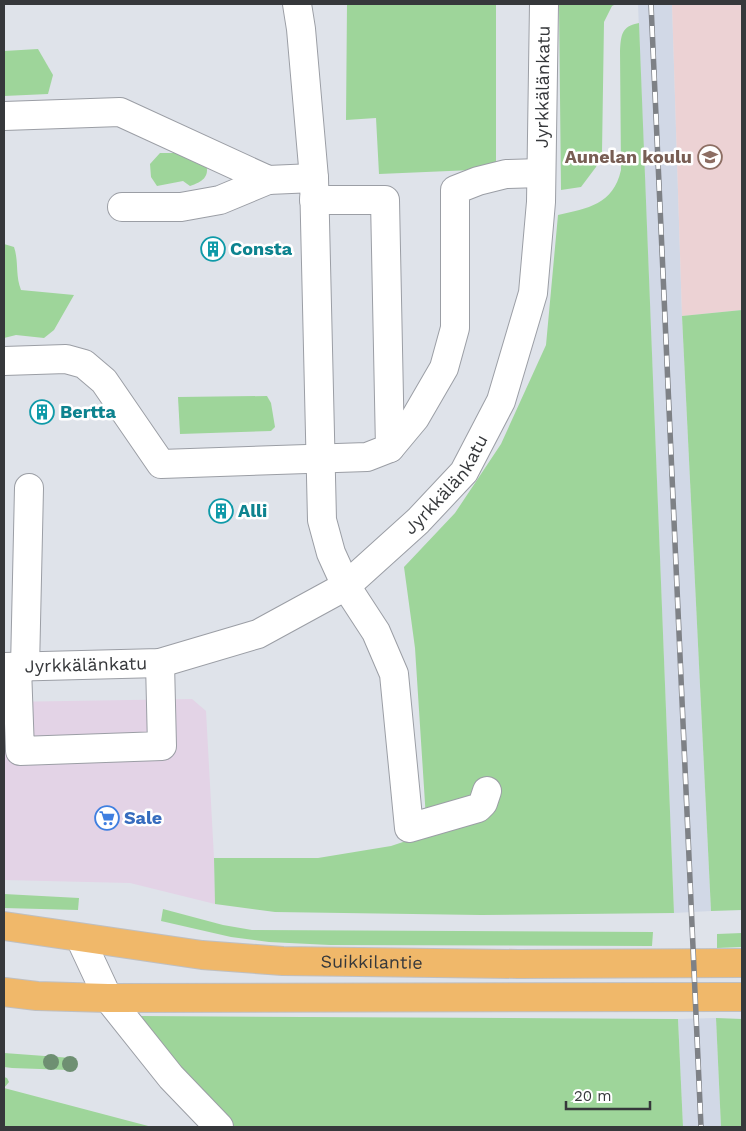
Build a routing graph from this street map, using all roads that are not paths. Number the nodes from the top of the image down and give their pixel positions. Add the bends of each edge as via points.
1 (297, 4) edge
2 (544, 4) edge
3 (4, 116) edge
4 (541, 173) junction
5 (268, 180) junction
6 (314, 189) junction
7 (122, 207) dead end
8 (4, 362) edge
9 (390, 448) junction
10 (321, 458) junction
11 (29, 488) dead end
12 (346, 586) junction
13 (160, 663) junction
14 (15, 668) edge
15 (487, 791) dead end
16 (4, 926) edge
17 (80, 938) junction
18 (742, 963) edge
19 (4, 992) edge
20 (742, 997) edge
21 (108, 998) junction
22 (219, 1127) edge

1 - 6 street
2 - 4 street, Jyrkkälänkatu
3 - 5 street via 120,112
4 - 9 street via 506,174 455,190 454,328 444,368 415,418
4 - 12 street, Jyrkkälänkatu via 533,293 501,401 464,472 418,521
5 - 6 street
5 - 7 street via 220,200 181,207
6 - 9 street via 386,200
6 - 10 street
8 - 10 street via 66,359 84,364 104,382 161,464
9 - 10 street via 367,457
10 - 12 street via 322,520 331,553
11 - 14 street
12 - 13 street, Jyrkkälänkatu via 258,634
12 - 15 street via 376,632 394,674 409,828 478,808
13 - 14 street, Jyrkkälänkatu
13 - 14 street via 162,746 20,751
16 - 17 main road, Suikkilantie
17 - 18 main road, Suikkilantie via 202,955 283,961
17 - 21 street
19 - 21 main road, Suikkilantie
20 - 21 main road, Suikkilantie
21 - 22 street via 171,1077

